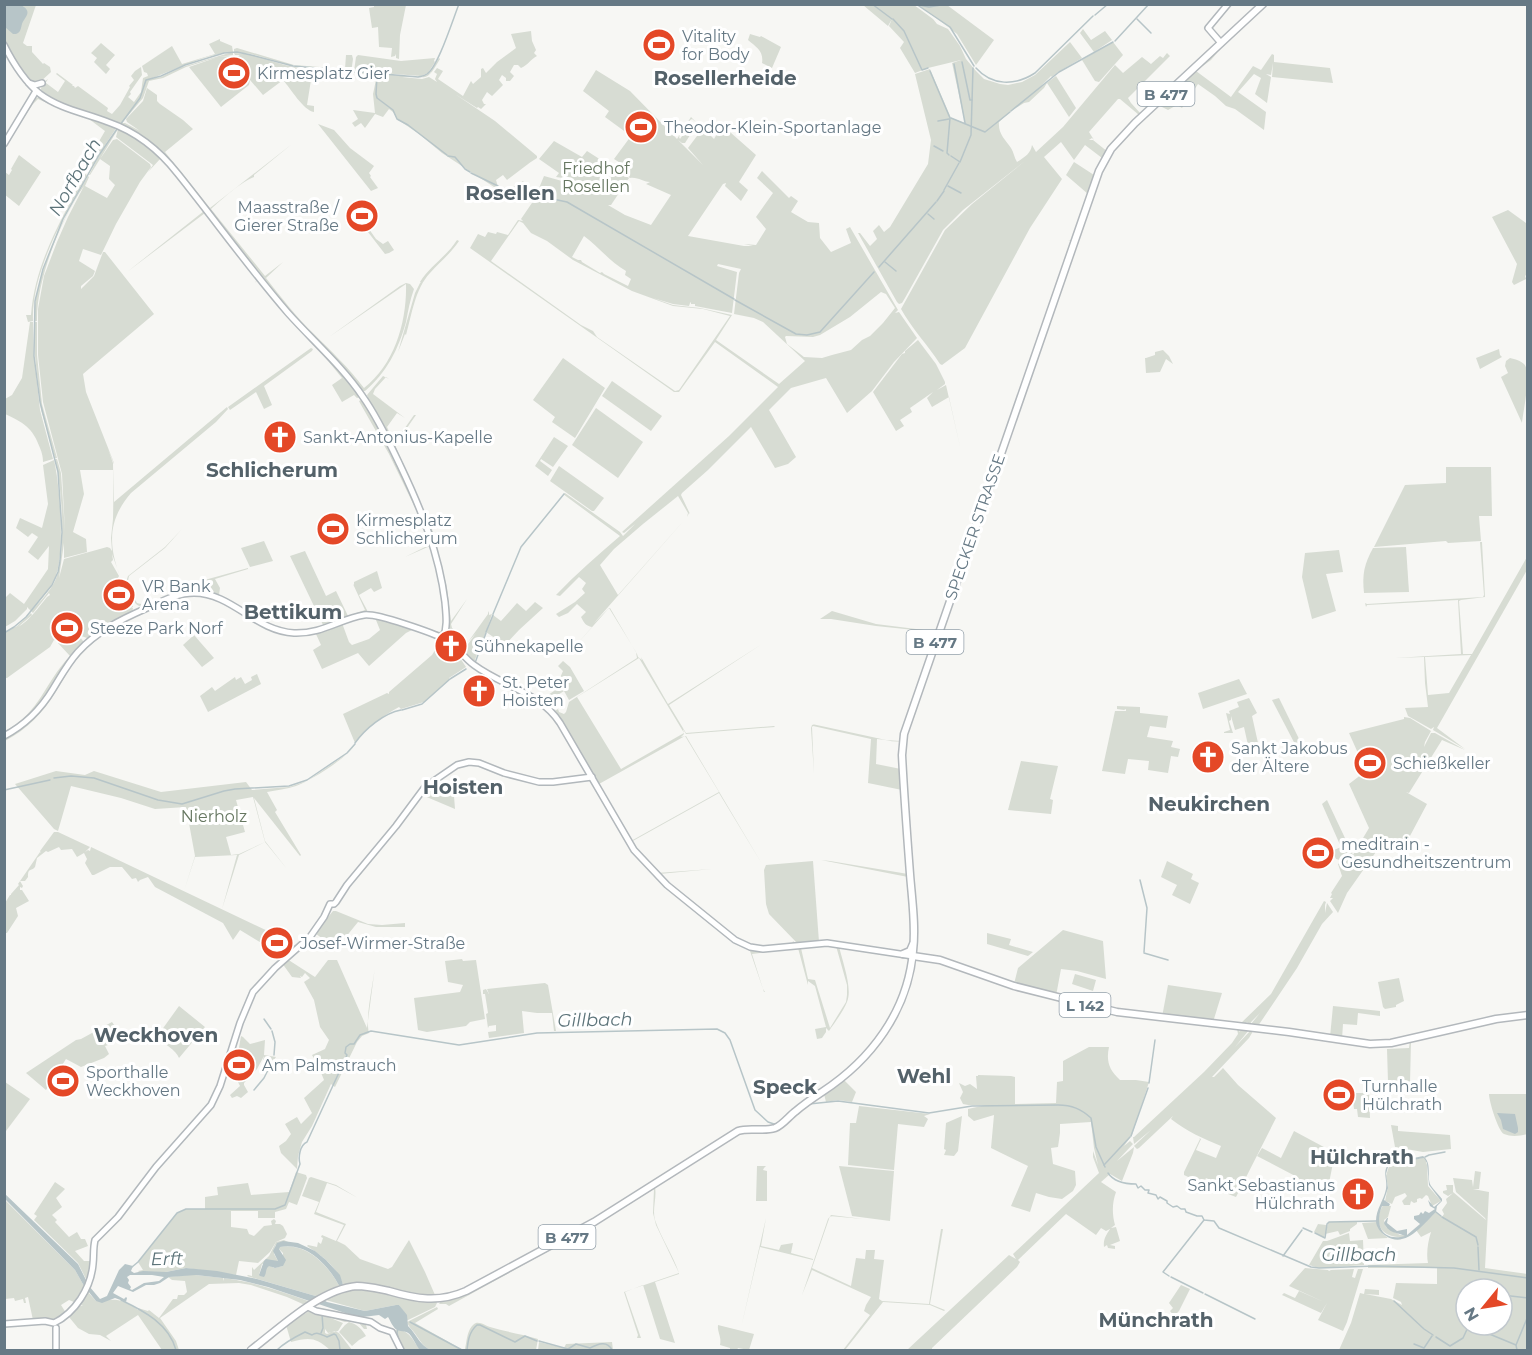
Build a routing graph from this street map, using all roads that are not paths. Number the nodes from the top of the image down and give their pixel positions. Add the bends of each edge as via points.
1 (1228, 4) edge
2 (1263, 4) edge
3 (1221, 43) junction
4 (4, 45) edge
5 (28, 82) junction
6 (42, 83) dead end
7 (36, 91) junction
8 (44, 97) junction
9 (29, 101) junction
10 (4, 144) edge
11 (446, 631) junction
12 (443, 638) junction
13 (452, 643) junction
14 (4, 736) edge
15 (592, 777) junction
16 (914, 944) junction
17 (903, 954) junction
18 (913, 956) junction
19 (923, 957) junction
20 (910, 972) junction
21 (1527, 1015) edge
22 (310, 1305) junction
23 (4, 1324) edge
24 (55, 1327) junction
25 (56, 1350) edge
26 (251, 1350) edge
27 (401, 1350) edge

1 - 3 main road via 1208,28
2 - 3 main road, B 477
3 - 16 main road, SPECKER STRASSE / B 477 via 1124,134 1102,163 904,734
4 - 5 main road
5 - 6 main road
5 - 7 main road
7 - 8 main road
7 - 9 main road
8 - 9 main road
8 - 11 main road via 69,110 113,123 147,143 168,162 276,299 365,399 392,447 427,526 441,577
9 - 10 main road
11 - 12 main road
11 - 13 main road
12 - 13 main road, L 142
12 - 14 main road, L 142 via 369,614 316,631 286,632 263,625 221,599 198,593 173,596 137,612 87,643 39,709
13 - 15 main road, L 142 via 478,668 548,708
15 - 17 main road, L 142 via 632,847 649,867 735,940 763,949 824,943
15 - 24 main road via 539,782 465,762 425,787 310,937 253,992 214,1099 118,1217 96,1238 85,1290
16 - 17 main road
16 - 18 main road, SPECKER STRASSE / B 477
17 - 18 main road, L 142
18 - 19 main road, L 142
18 - 20 main road, SPECKER STRASSE / B 477
19 - 20 main road via 915,961
19 - 21 main road, L 142 via 1106,1010 1378,1044
20 - 22 main road, SPECKER STRASSE / B 477 via 899,1005 867,1055 778,1126 740,1130 594,1222 461,1294 423,1299 359,1286
22 - 26 main road, B 477
22 - 27 main road via 316,1311 368,1321 392,1332
23 - 24 main road via 42,1322
24 - 25 main road

